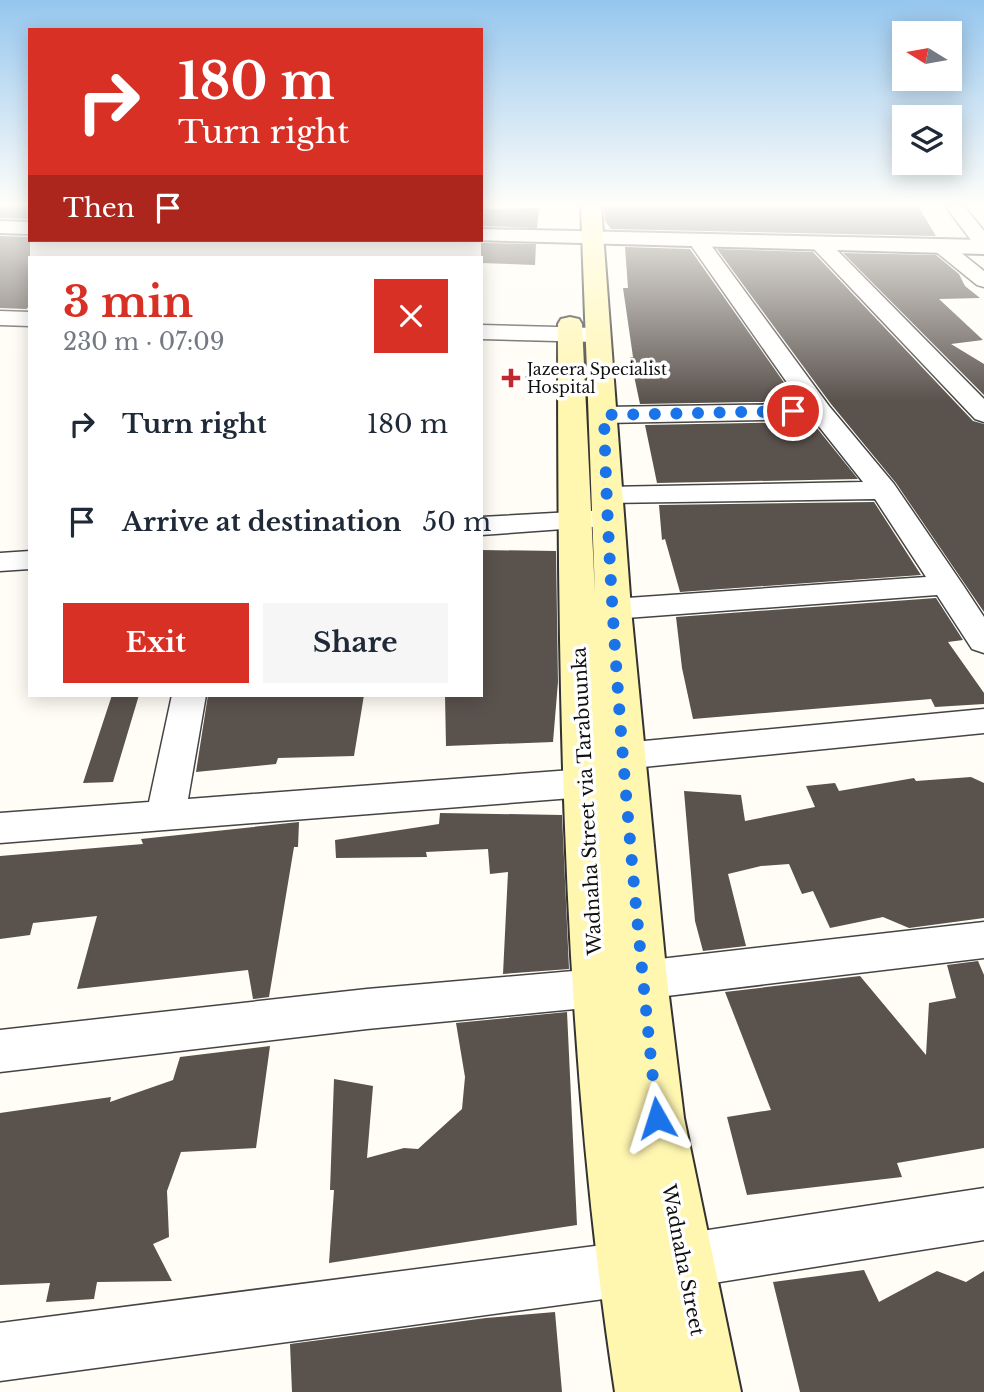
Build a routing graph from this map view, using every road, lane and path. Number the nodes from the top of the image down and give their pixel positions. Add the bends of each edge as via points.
1 (582, 271) edge
2 (720, 271) edge
3 (846, 271) edge
4 (0, 318) edge
5 (28, 319) edge
6 (483, 333) edge
7 (588, 367) junction
8 (820, 411) junction
9 (984, 414) edge
10 (884, 491) junction
11 (596, 511) junction
12 (483, 526) edge
13 (28, 560) edge
14 (0, 562) edge
15 (947, 585) junction
16 (613, 608) junction
17 (984, 642) edge
18 (189, 697) edge
19 (984, 721) edge
20 (623, 756) junction
21 (585, 783) junction
22 (166, 816) junction
23 (0, 828) edge
24 (984, 940) edge
25 (642, 980) junction
26 (596, 988) junction
27 (0, 1051) edge
28 (984, 1214) edge
29 (682, 1261) junction
30 (626, 1269) junction
31 (0, 1352) edge
32 (647, 1392) edge
33 (709, 1392) edge

1 - 7 main road, Wadnaha Street
2 - 8 street
3 - 9 street
4 - 5 street
6 - 7 street
7 - 8 street
7 - 11 main road, Wadnaha Street
8 - 10 street
10 - 11 street
10 - 15 street
11 - 12 street
11 - 16 main road, Wadnaha Street
11 - 21 main road, Wadnaha Street via Tarabuunka
13 - 14 street
15 - 16 street
15 - 17 street
16 - 20 main road, Wadnaha Street
18 - 22 street
19 - 20 street
20 - 25 main road, Wadnaha Street
21 - 22 street
21 - 26 main road, Wadnaha Street via Tarabuunka
22 - 23 street
24 - 25 street
25 - 29 main road, Wadnaha Street via 657,1118
26 - 27 street
26 - 30 main road, Wadnaha Street via Tarabuunka
28 - 29 street
29 - 33 main road, Wadnaha Street
30 - 31 street
30 - 32 main road, Wadnaha Street via Tarabuunka

